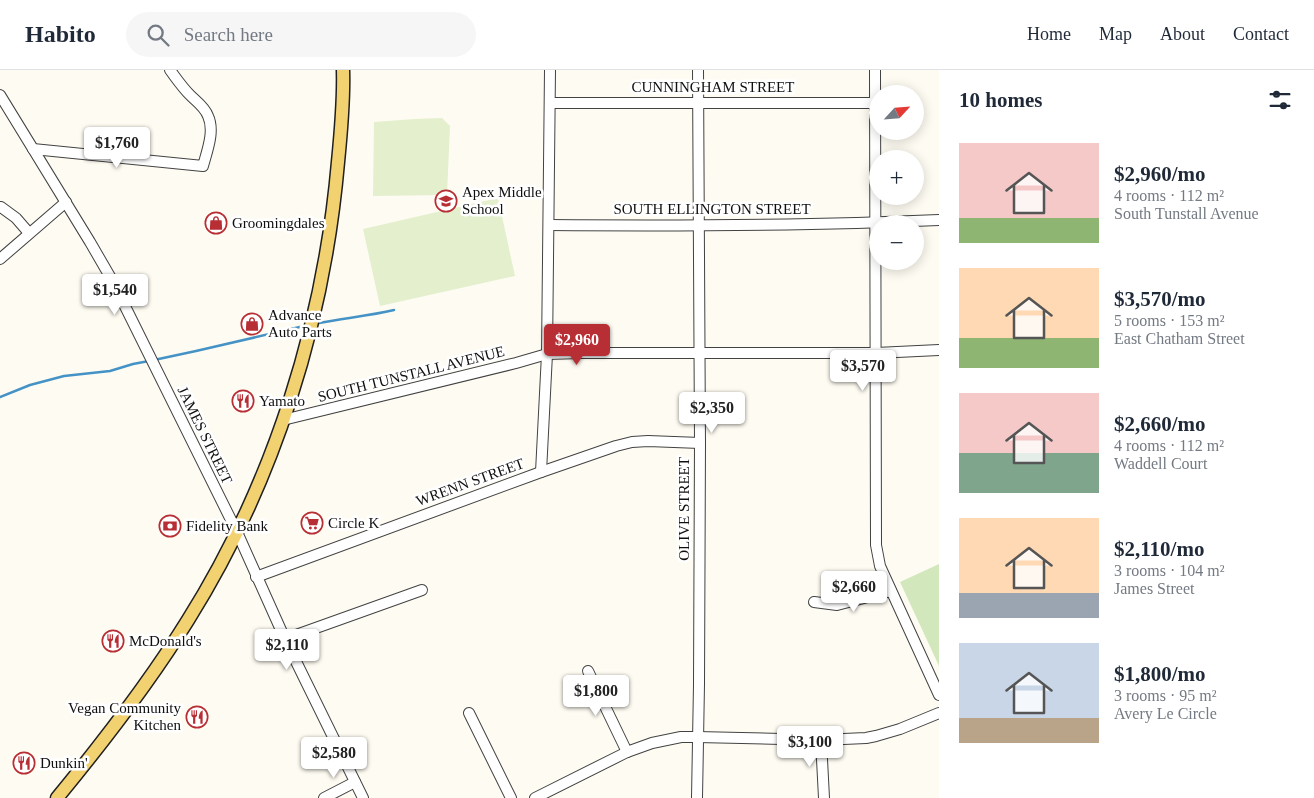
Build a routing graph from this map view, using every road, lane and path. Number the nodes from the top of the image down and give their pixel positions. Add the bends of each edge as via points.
1 (170, 70) edge
2 (344, 70) edge
3 (550, 70) edge
4 (698, 70) edge
5 (875, 70) edge
6 (875, 85) edge
7 (0, 95) edge
8 (698, 102) junction
9 (869, 102) edge
10 (550, 103) junction
11 (875, 140) edge
12 (33, 149) junction
13 (66, 202) junction
14 (1, 207) dead end
15 (875, 215) edge
16 (939, 220) edge
17 (924, 221) edge
18 (869, 223) edge
19 (549, 225) junction
20 (699, 226) junction
21 (29, 233) junction
22 (0, 259) edge
23 (875, 270) edge
24 (939, 350) edge
25 (876, 353) junction
26 (547, 354) junction
27 (699, 354) junction
28 (283, 420) junction
29 (700, 443) junction
30 (541, 472) junction
31 (237, 532) junction
32 (256, 577) junction
33 (422, 590) dead end
34 (891, 590) junction
35 (814, 602) dead end
36 (285, 639) junction
37 (588, 671) dead end
38 (939, 695) edge
39 (469, 713) dead end
40 (939, 713) edge
41 (698, 737) junction
42 (821, 740) junction
43 (627, 752) junction
44 (355, 782) junction
45 (57, 798) edge
46 (324, 798) edge
47 (363, 798) edge
48 (511, 798) edge
49 (535, 798) edge
50 (697, 798) edge
51 (824, 798) edge

1 - 12 street via 208,114 210,130 203,166
2 - 28 main road via 329,239 301,365
3 - 10 street
4 - 8 street, OLIVE STREET
5 - 6 street
7 - 12 street, JAMES STREET
8 - 9 street, CUNNINGHAM STREET
8 - 10 street, CUNNINGHAM STREET
8 - 20 street, OLIVE STREET
10 - 19 street
11 - 15 street
12 - 13 street, JAMES STREET
13 - 21 street
13 - 31 street, JAMES STREET via 112,280
14 - 21 street
16 - 17 street, SOUTH ELLINGTON STREET
18 - 20 street, SOUTH ELLINGTON STREET
19 - 20 street, SOUTH ELLINGTON STREET
19 - 26 street
20 - 27 street, OLIVE STREET
21 - 22 street
23 - 25 street
24 - 25 street, SOUTH TUNSTALL AVENUE
25 - 27 street, SOUTH TUNSTALL AVENUE
25 - 34 street via 876,545 880,566
26 - 27 street, SOUTH TUNSTALL AVENUE
26 - 28 street, SOUTH TUNSTALL AVENUE
26 - 30 street
27 - 29 street, OLIVE STREET
28 - 31 main road
29 - 30 street, WRENN STREET via 632,442
29 - 41 street, OLIVE STREET
30 - 32 street, WRENN STREET
31 - 32 street, JAMES STREET
31 - 45 main road via 201,599 158,667
32 - 36 street, JAMES STREET
33 - 36 street
34 - 35 street via 837,605
34 - 38 street
36 - 44 street, JAMES STREET
37 - 43 street
39 - 48 street
40 - 42 street via 876,736
41 - 42 street
41 - 43 street via 652,743
41 - 50 street, OLIVE STREET
42 - 51 street
43 - 49 street
44 - 46 street
44 - 47 street, JAMES STREET

